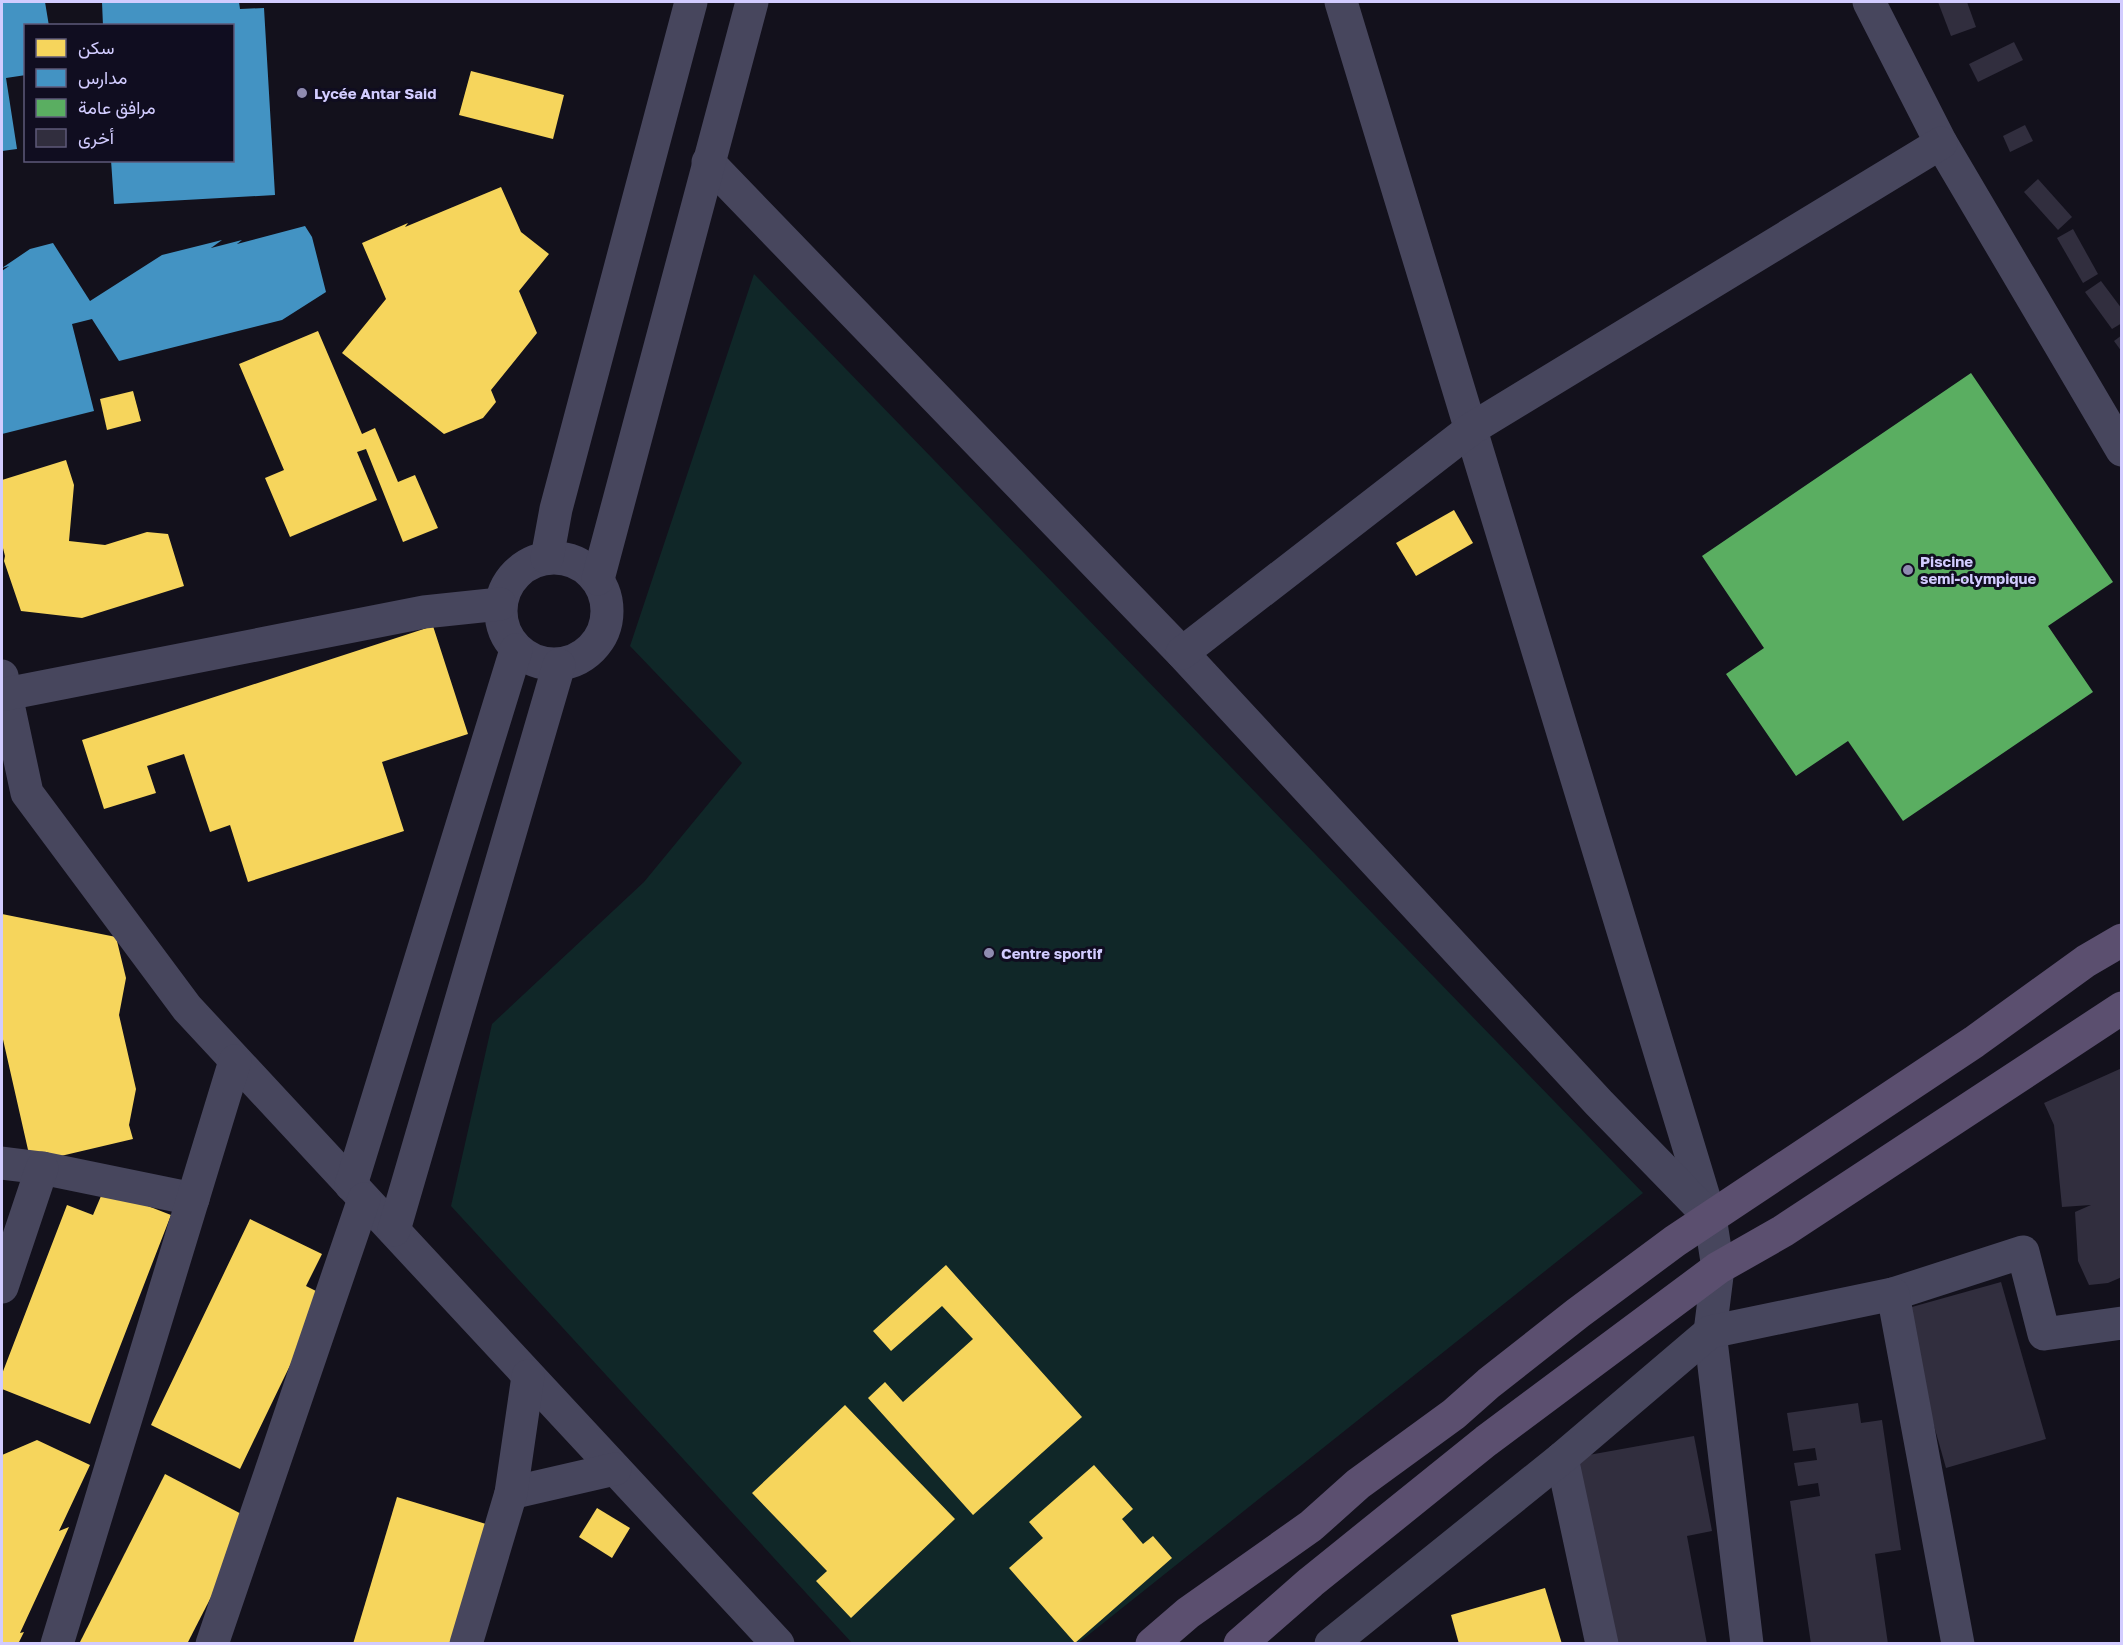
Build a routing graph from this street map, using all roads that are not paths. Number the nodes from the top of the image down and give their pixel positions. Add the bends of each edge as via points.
1 (691, 2) edge
2 (752, 2) edge
3 (1341, 2) edge
4 (1869, 2) edge
5 (1941, 143) junction
6 (708, 162) junction
7 (1471, 429) junction
8 (2121, 450) edge
9 (547, 558) junction
10 (598, 579) junction
11 (500, 604) junction
12 (516, 650) junction
13 (1182, 653) junction
14 (559, 666) junction
15 (4, 685) edge
16 (14, 795) edge
17 (2121, 940) edge
18 (2121, 1008) edge
19 (235, 1061) junction
20 (2, 1163) edge
21 (42, 1168) junction
22 (358, 1192) junction
23 (193, 1199) junction
24 (1710, 1217) junction
25 (394, 1230) junction
26 (1718, 1268) junction
27 (2, 1287) edge
28 (1893, 1294) junction
29 (2121, 1323) edge
30 (1710, 1332) junction
31 (528, 1376) junction
32 (1562, 1458) junction
33 (615, 1469) junction
34 (511, 1493) junction
35 (57, 1644) edge
36 (212, 1644) edge
37 (466, 1644) edge
38 (778, 1644) edge
39 (1152, 1644) edge
40 (1240, 1644) edge
41 (1330, 1644) edge
42 (1602, 1644) edge
43 (1747, 1644) edge
44 (1958, 1644) edge

1 - 9 street via 556,509
2 - 6 street
3 - 7 street
4 - 5 street
5 - 7 street
5 - 8 street
6 - 10 street
6 - 13 street
7 - 13 street
7 - 24 street
9 - 10 street via 576,562
9 - 11 street via 525,565 508,582
10 - 14 street via 608,606 604,634 585,656
11 - 12 street via 503,629
11 - 15 street via 424,612
12 - 14 street via 535,662
12 - 22 street
13 - 24 street via 1599,1103
14 - 25 street
15 - 16 street
16 - 19 street via 187,1008
17 - 24 main road
18 - 26 main road via 1783,1231
19 - 22 street
19 - 23 street
20 - 21 street
21 - 23 street
21 - 27 street
22 - 25 street
22 - 36 street
23 - 35 street
24 - 26 street
24 - 39 main road via 1578,1313 1454,1414 1358,1484 1311,1526
25 - 31 street
26 - 30 street
26 - 40 main road via 1486,1441
28 - 29 street via 2023,1252 2044,1334
28 - 30 street
28 - 44 street
30 - 32 street
30 - 43 street
31 - 33 street
31 - 34 street
32 - 41 street
32 - 42 street
33 - 34 street
33 - 38 street
34 - 37 street

